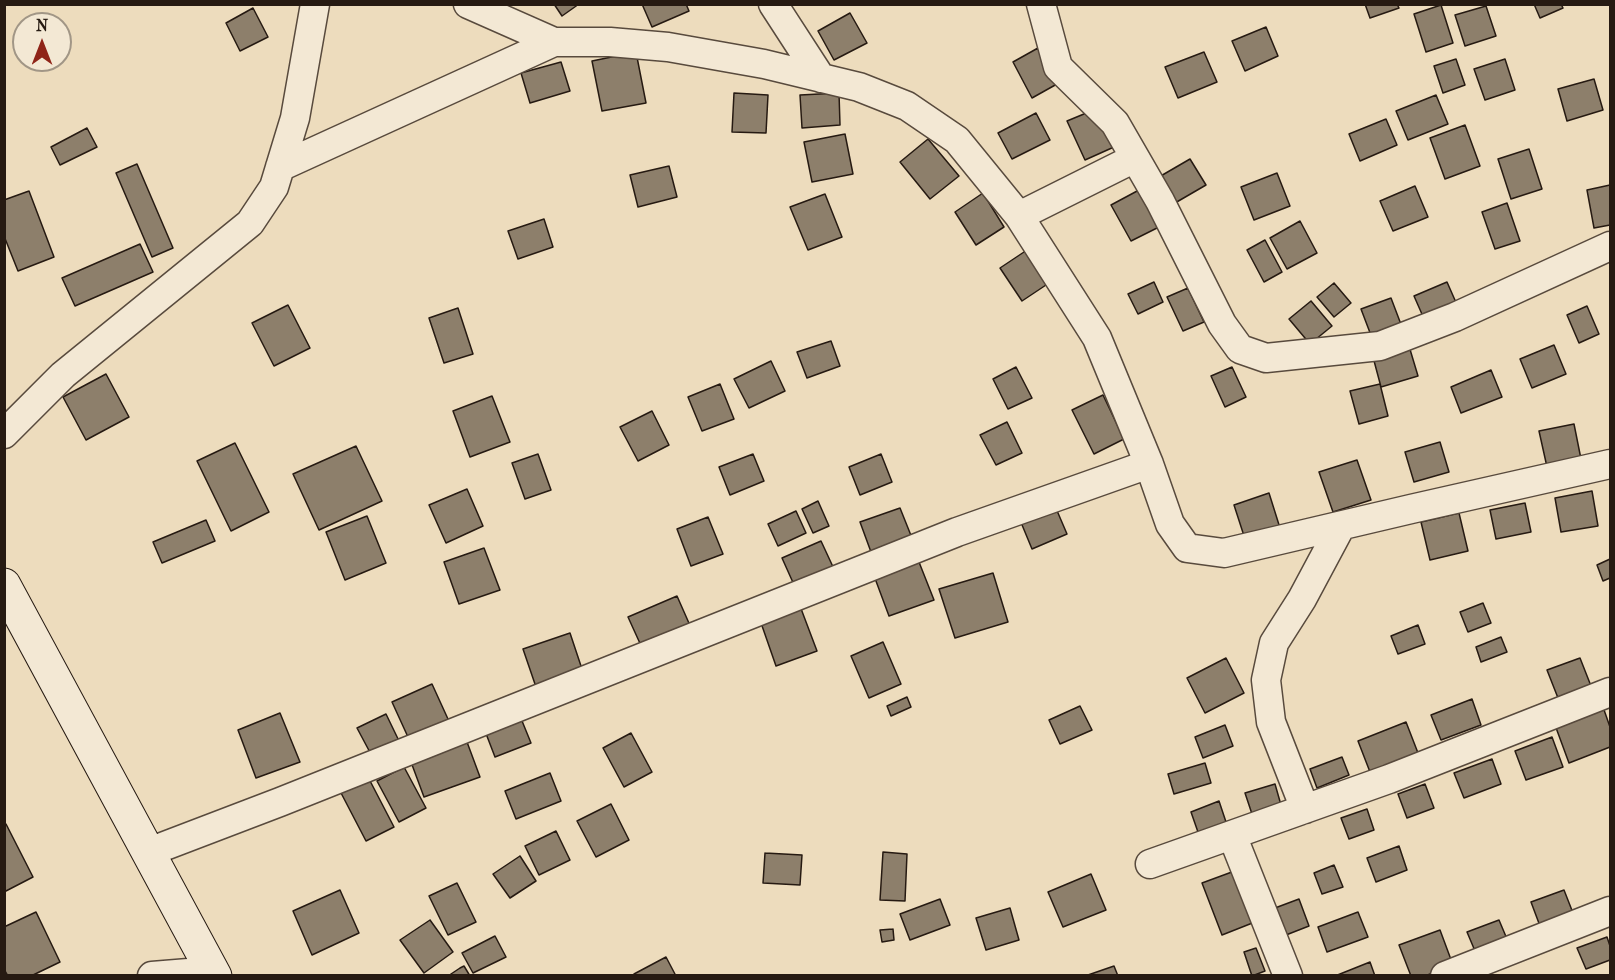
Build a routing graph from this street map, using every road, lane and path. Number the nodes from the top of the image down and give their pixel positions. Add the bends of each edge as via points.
1 (315, 4) edge
2 (468, 4) edge
3 (773, 4) edge
4 (1041, 4) edge
5 (554, 42) junction
6 (821, 78) junction
7 (1135, 158) junction
8 (280, 167) junction
9 (1019, 216) junction
10 (1611, 246) edge
11 (4, 434) edge
12 (1149, 464) junction
13 (1611, 465) edge
14 (1341, 526) junction
15 (4, 585) edge
16 (1611, 692) edge
17 (1305, 809) junction
18 (1232, 835) junction
19 (149, 852) junction
20 (1150, 864) dead end
21 (1611, 911) edge
22 (214, 973) edge
23 (152, 975) edge
24 (1288, 975) edge
25 (1444, 975) edge

1 - 8 street via 295,118
2 - 5 street
3 - 6 street
4 - 7 street via 1058,67 1115,123
5 - 6 street via 668,47
5 - 8 street
6 - 9 street via 859,87 907,106 957,140
7 - 9 street
7 - 10 street via 1222,324 1240,349 1266,358 1380,346 1455,317
8 - 11 street via 274,187 250,223 63,375
9 - 12 street via 1097,338
12 - 14 street via 1170,524 1187,548 1224,553
12 - 19 street via 957,532
13 - 14 street
14 - 17 street via 1274,643 1266,680 1271,722
15 - 19 main road
16 - 17 street
17 - 18 street
18 - 20 street
18 - 24 street
19 - 22 main road
21 - 25 street
22 - 23 street

